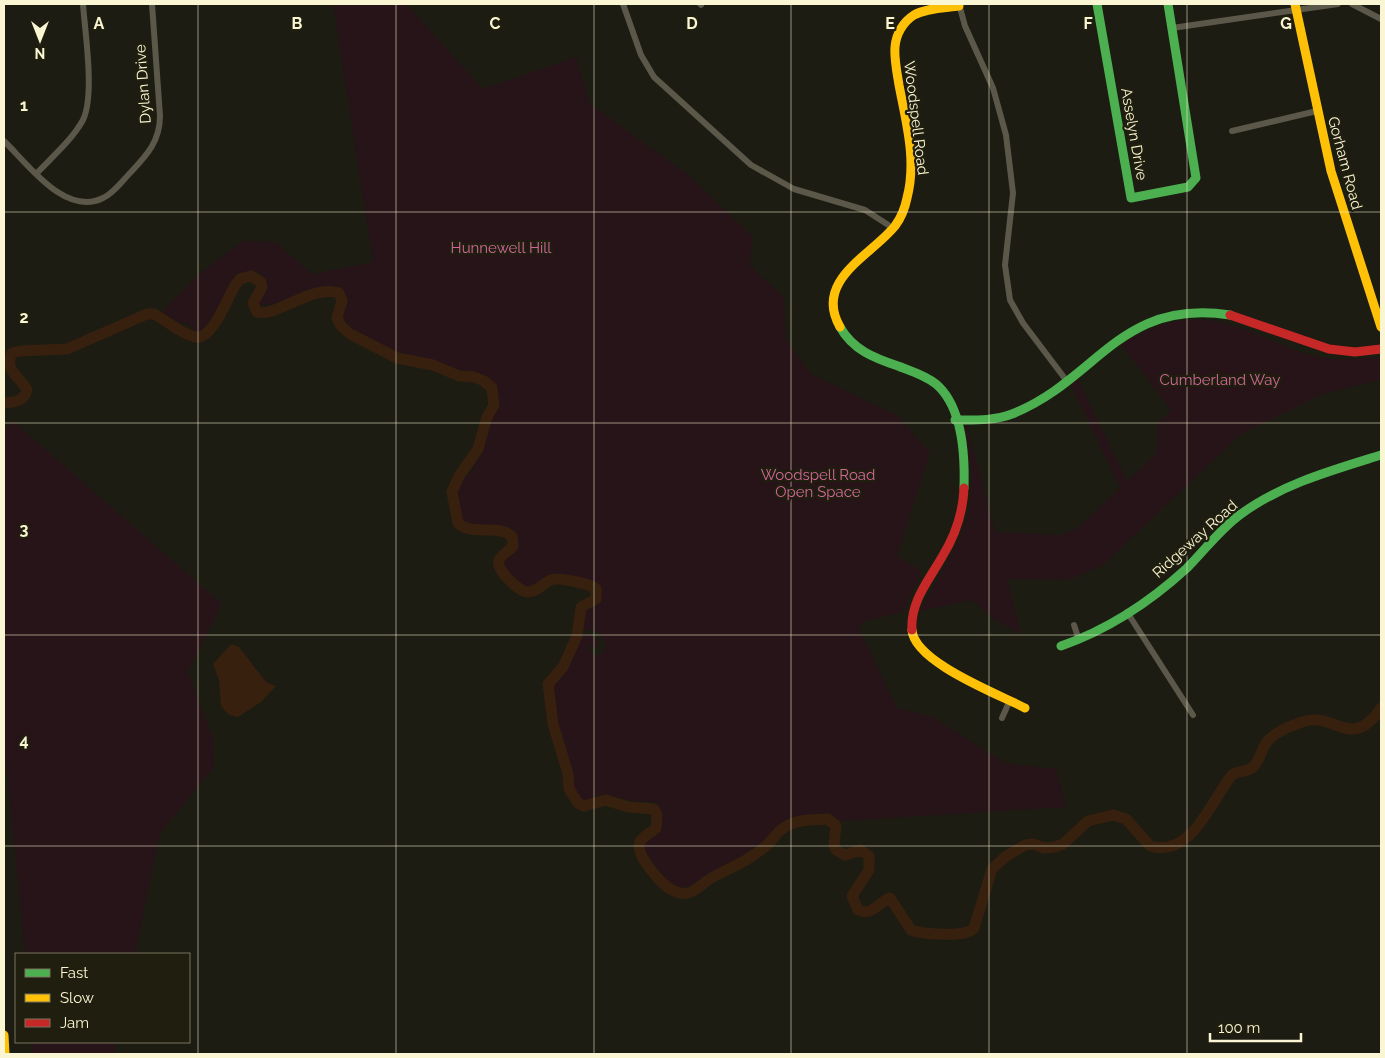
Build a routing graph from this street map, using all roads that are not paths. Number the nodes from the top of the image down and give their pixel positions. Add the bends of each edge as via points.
1 (83, 4) edge
2 (152, 4) edge
3 (623, 4) edge
4 (1097, 4) edge
5 (1168, 4) edge
6 (1338, 4) edge
7 (1352, 4) edge
8 (959, 5) edge
9 (1295, 6) edge
10 (1381, 19) edge
11 (1172, 28) junction
12 (1317, 112) junction
13 (1232, 131) dead end
14 (4, 141) edge
15 (37, 173) junction
16 (893, 228) junction
17 (1381, 327) edge
18 (1381, 349) edge
19 (1066, 380) junction
20 (955, 420) junction
21 (1381, 456) edge
22 (1127, 612) junction
23 (1074, 625) dead end
24 (1079, 640) junction
25 (1061, 646) dead end
26 (1010, 700) junction
27 (1025, 708) dead end
28 (1193, 715) dead end
29 (1002, 718) dead end
30 (4, 1035) edge
31 (5, 1054) edge

1 - 15 street via 88,91 85,113 73,134
2 - 15 street, Dylan Drive via 160,122 151,149 115,189 96,201 79,202 64,198
3 - 16 street via 641,55 654,77 751,165 794,189 865,210
4 - 11 main road, Asselyn Drive via 1131,198 1188,187 1196,178
5 - 11 main road, Asselyn Drive
6 - 9 street
7 - 10 street
8 - 16 main road, Woodspell Road via 915,16 901,28 895,41 894,56 911,171 905,206
8 - 19 street via 995,95 1009,150 1013,193 1005,265 1010,300 1023,323
9 - 11 street
9 - 12 main road, Gorham Road
12 - 13 street
12 - 17 main road, Gorham Road via 1330,171
14 - 15 street, Dylan Drive
16 - 20 main road, Woodspell Road via 839,281 835,296 837,319 848,340 863,352 925,378 938,387 949,401
18 - 19 main road via 1350,352 1324,349 1233,315 1190,311 1138,327
19 - 20 main road via 1029,407 1011,414 992,419
20 - 26 main road, Woodspell Road via 964,478 962,510 949,546 912,611 912,634 927,657
21 - 22 main road, Ridgeway Road via 1309,478 1271,495 1228,525 1172,581
22 - 24 main road, Ridgeway Road
22 - 28 street
23 - 24 street
24 - 25 main road, Ridgeway Road
26 - 27 main road, Woodspell Road
26 - 29 street
30 - 31 main road

